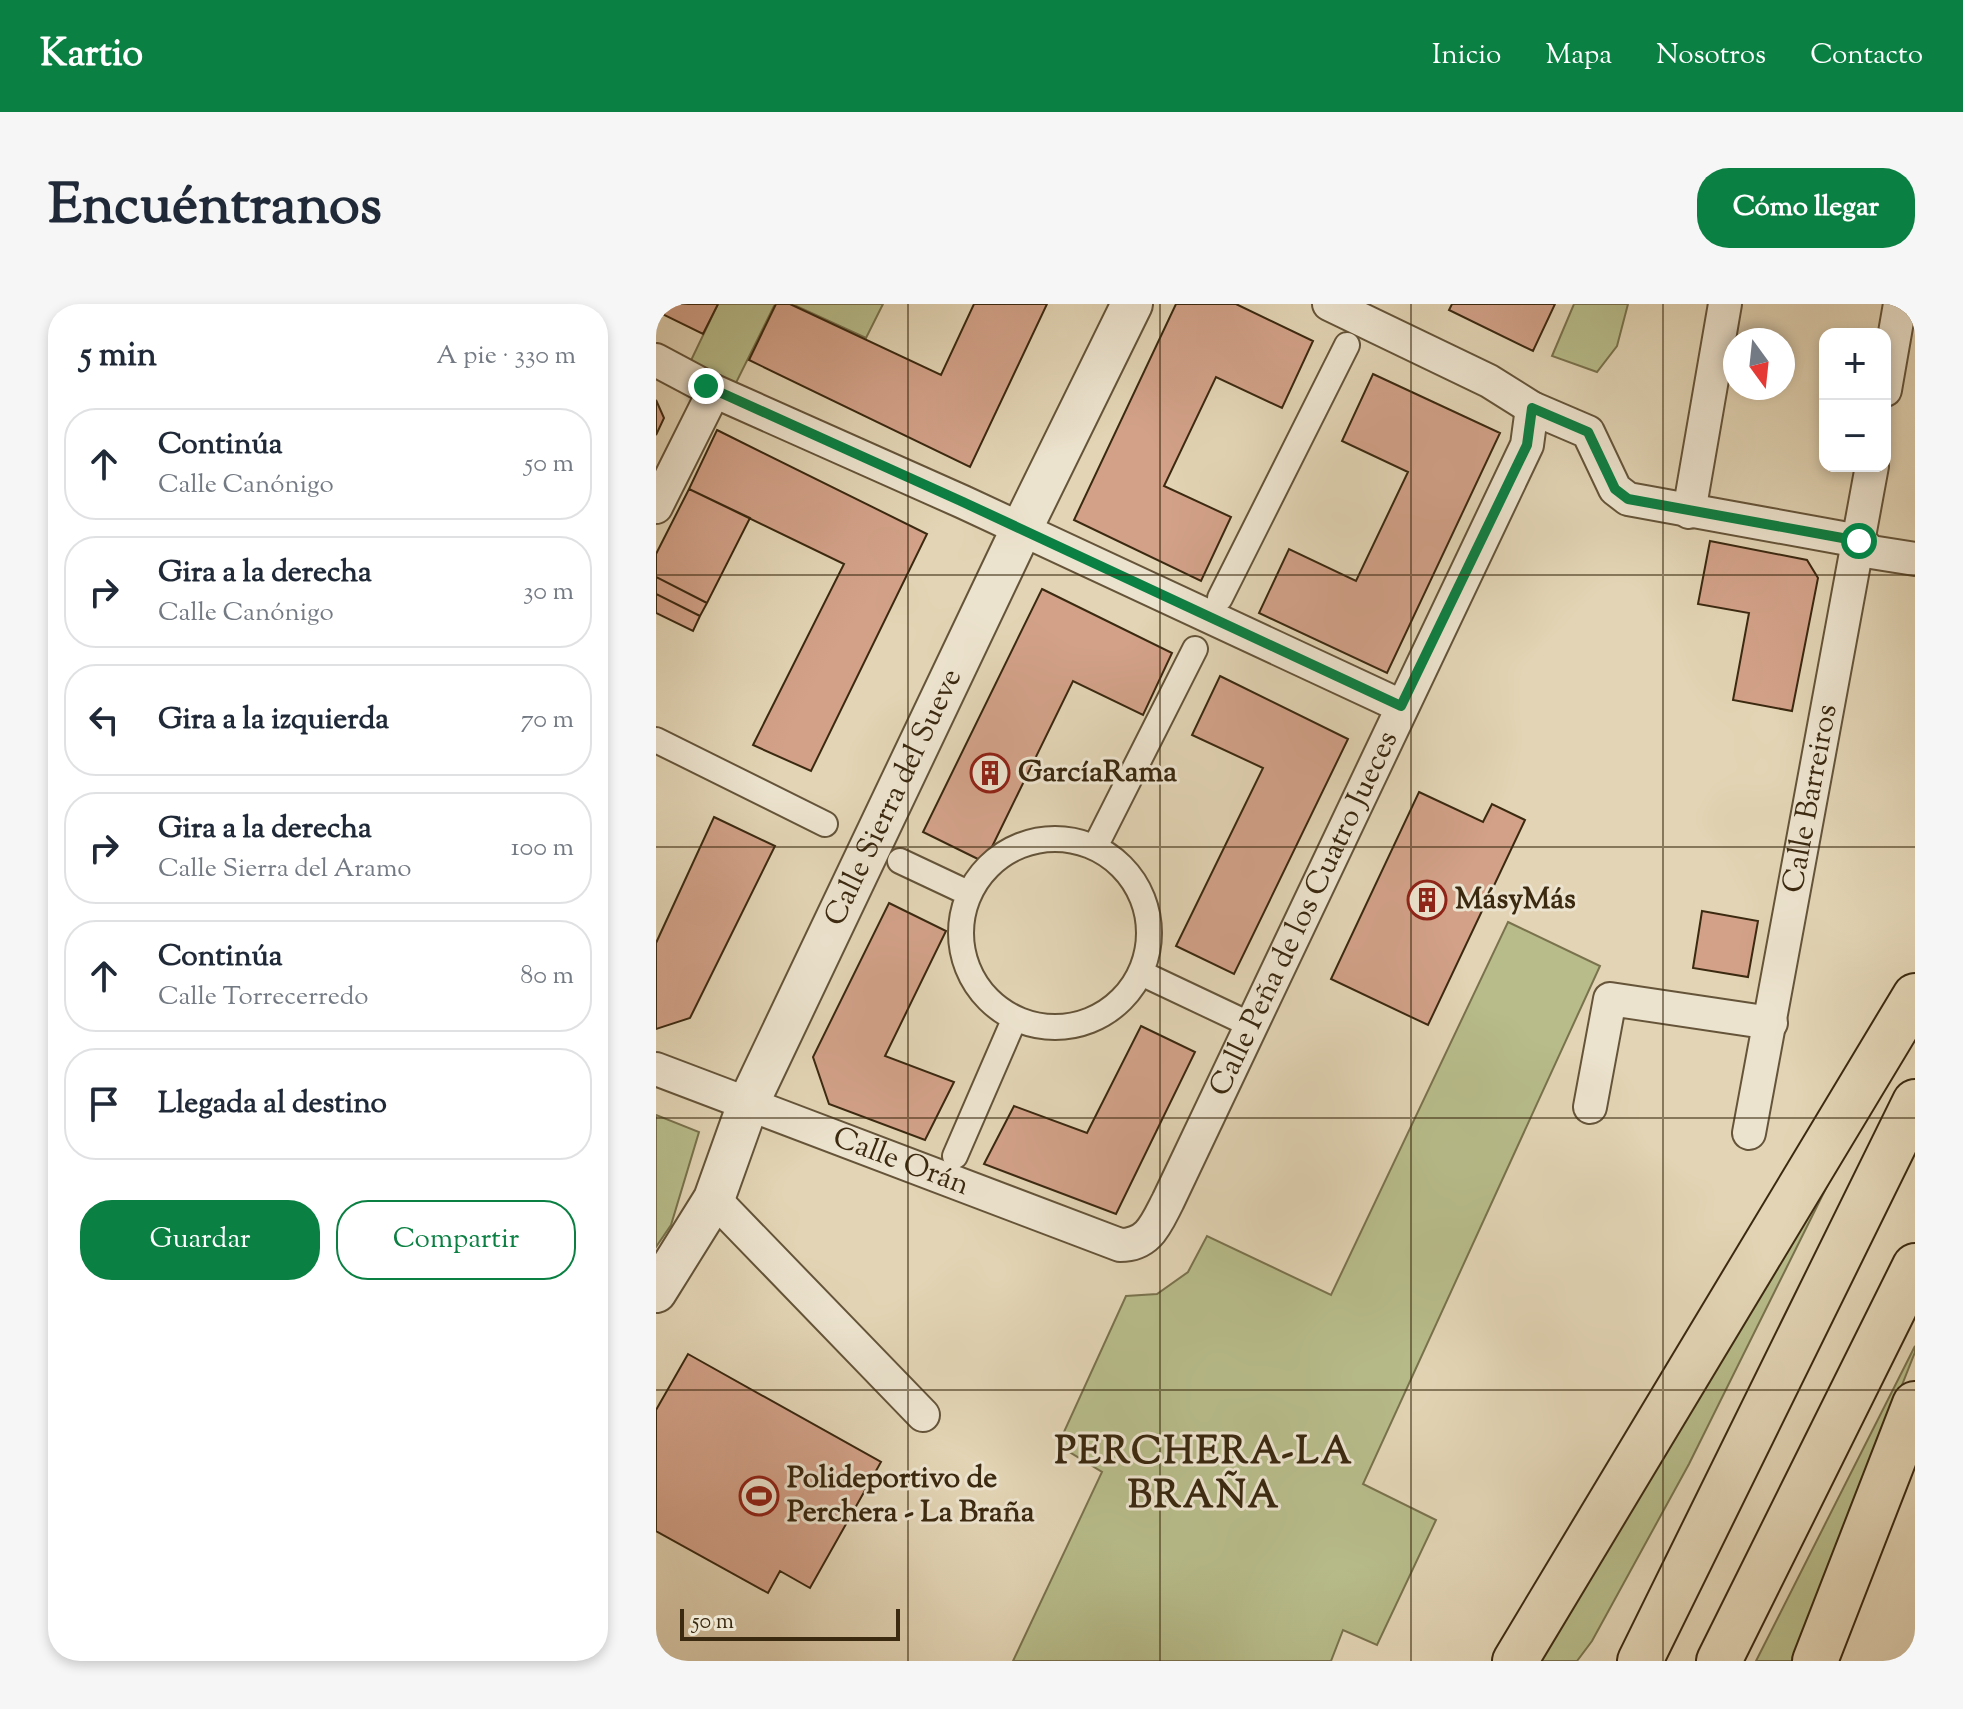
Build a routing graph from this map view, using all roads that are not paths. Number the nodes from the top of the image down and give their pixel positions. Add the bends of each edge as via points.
1 (1132, 304) edge
2 (1329, 304) edge
3 (1725, 304) edge
4 (1900, 304) edge
5 (1347, 345) dead end
6 (1891, 356) edge
7 (656, 360) edge
8 (714, 391) junction
9 (1532, 408) junction
10 (1871, 472) edge
11 (656, 507) edge
12 (1689, 512) junction
13 (1021, 530) junction
14 (1859, 541) junction
15 (1915, 559) edge
16 (1220, 598) dead end
17 (1195, 649) dead end
18 (1401, 706) junction
19 (656, 740) edge
20 (825, 824) dead end
21 (1095, 847) junction
22 (900, 861) dead end
23 (968, 893) junction
24 (1141, 973) junction
25 (1915, 996) edge
26 (1014, 1020) junction
27 (1771, 1023) junction
28 (1251, 1025) junction
29 (656, 1069) edge
30 (1915, 1102) edge
31 (748, 1104) junction
32 (1590, 1107) dead end
33 (1749, 1133) dead end
34 (955, 1156) dead end
35 (714, 1199) junction
36 (1145, 1239) joint
37 (1915, 1266) edge
38 (656, 1292) edge
39 (1915, 1404) edge
40 (923, 1415) dead end
41 (1707, 1526) junction
42 (1515, 1661) edge
43 (1616, 1661) edge
44 (1640, 1661) edge
45 (1719, 1661) edge
46 (1815, 1661) edge

1 - 13 street, Calle Sierra del Sueve
2 - 9 street via 1489,381
3 - 12 street
4 - 6 street
5 - 16 street
7 - 8 street
8 - 11 street
8 - 13 street
9 - 12 street via 1588,432 1615,489 1628,499
9 - 18 street, Calle Peña de los Cuatro Jueces via 1527,445
10 - 14 street, Calle Barreiros
12 - 14 street
13 - 18 street
13 - 31 street, Calle Sierra del Sueve
14 - 15 street via 1871,552
14 - 27 street, Calle Barreiros
17 - 21 street
18 - 28 street, Calle Peña de los Cuatro Jueces
19 - 20 street
21 - 23 street via 1067,839 1037,840 1009,850 985,869
21 - 24 street via 1120,864 1138,887 1148,915 1149,945
22 - 23 street
23 - 26 street via 960,921 961,951 971,979 990,1003
24 - 26 street via 1124,998 1101,1017 1073,1027 1043,1028
24 - 28 street
25 - 42 highway
26 - 34 street
27 - 32 street via 1610,999
27 - 33 street, Calle Barreiros
28 - 36 street, Calle Peña de los Cuatro Jueces
29 - 31 street, Calle Orán
30 - 41 highway
31 - 35 street, Calle Sierra del Sueve
31 - 36 street, Calle Orán via 1120,1245
35 - 38 street, Calle Sierra del Sueve
35 - 40 street
37 - 45 highway
39 - 46 highway
41 - 43 highway
41 - 44 highway

